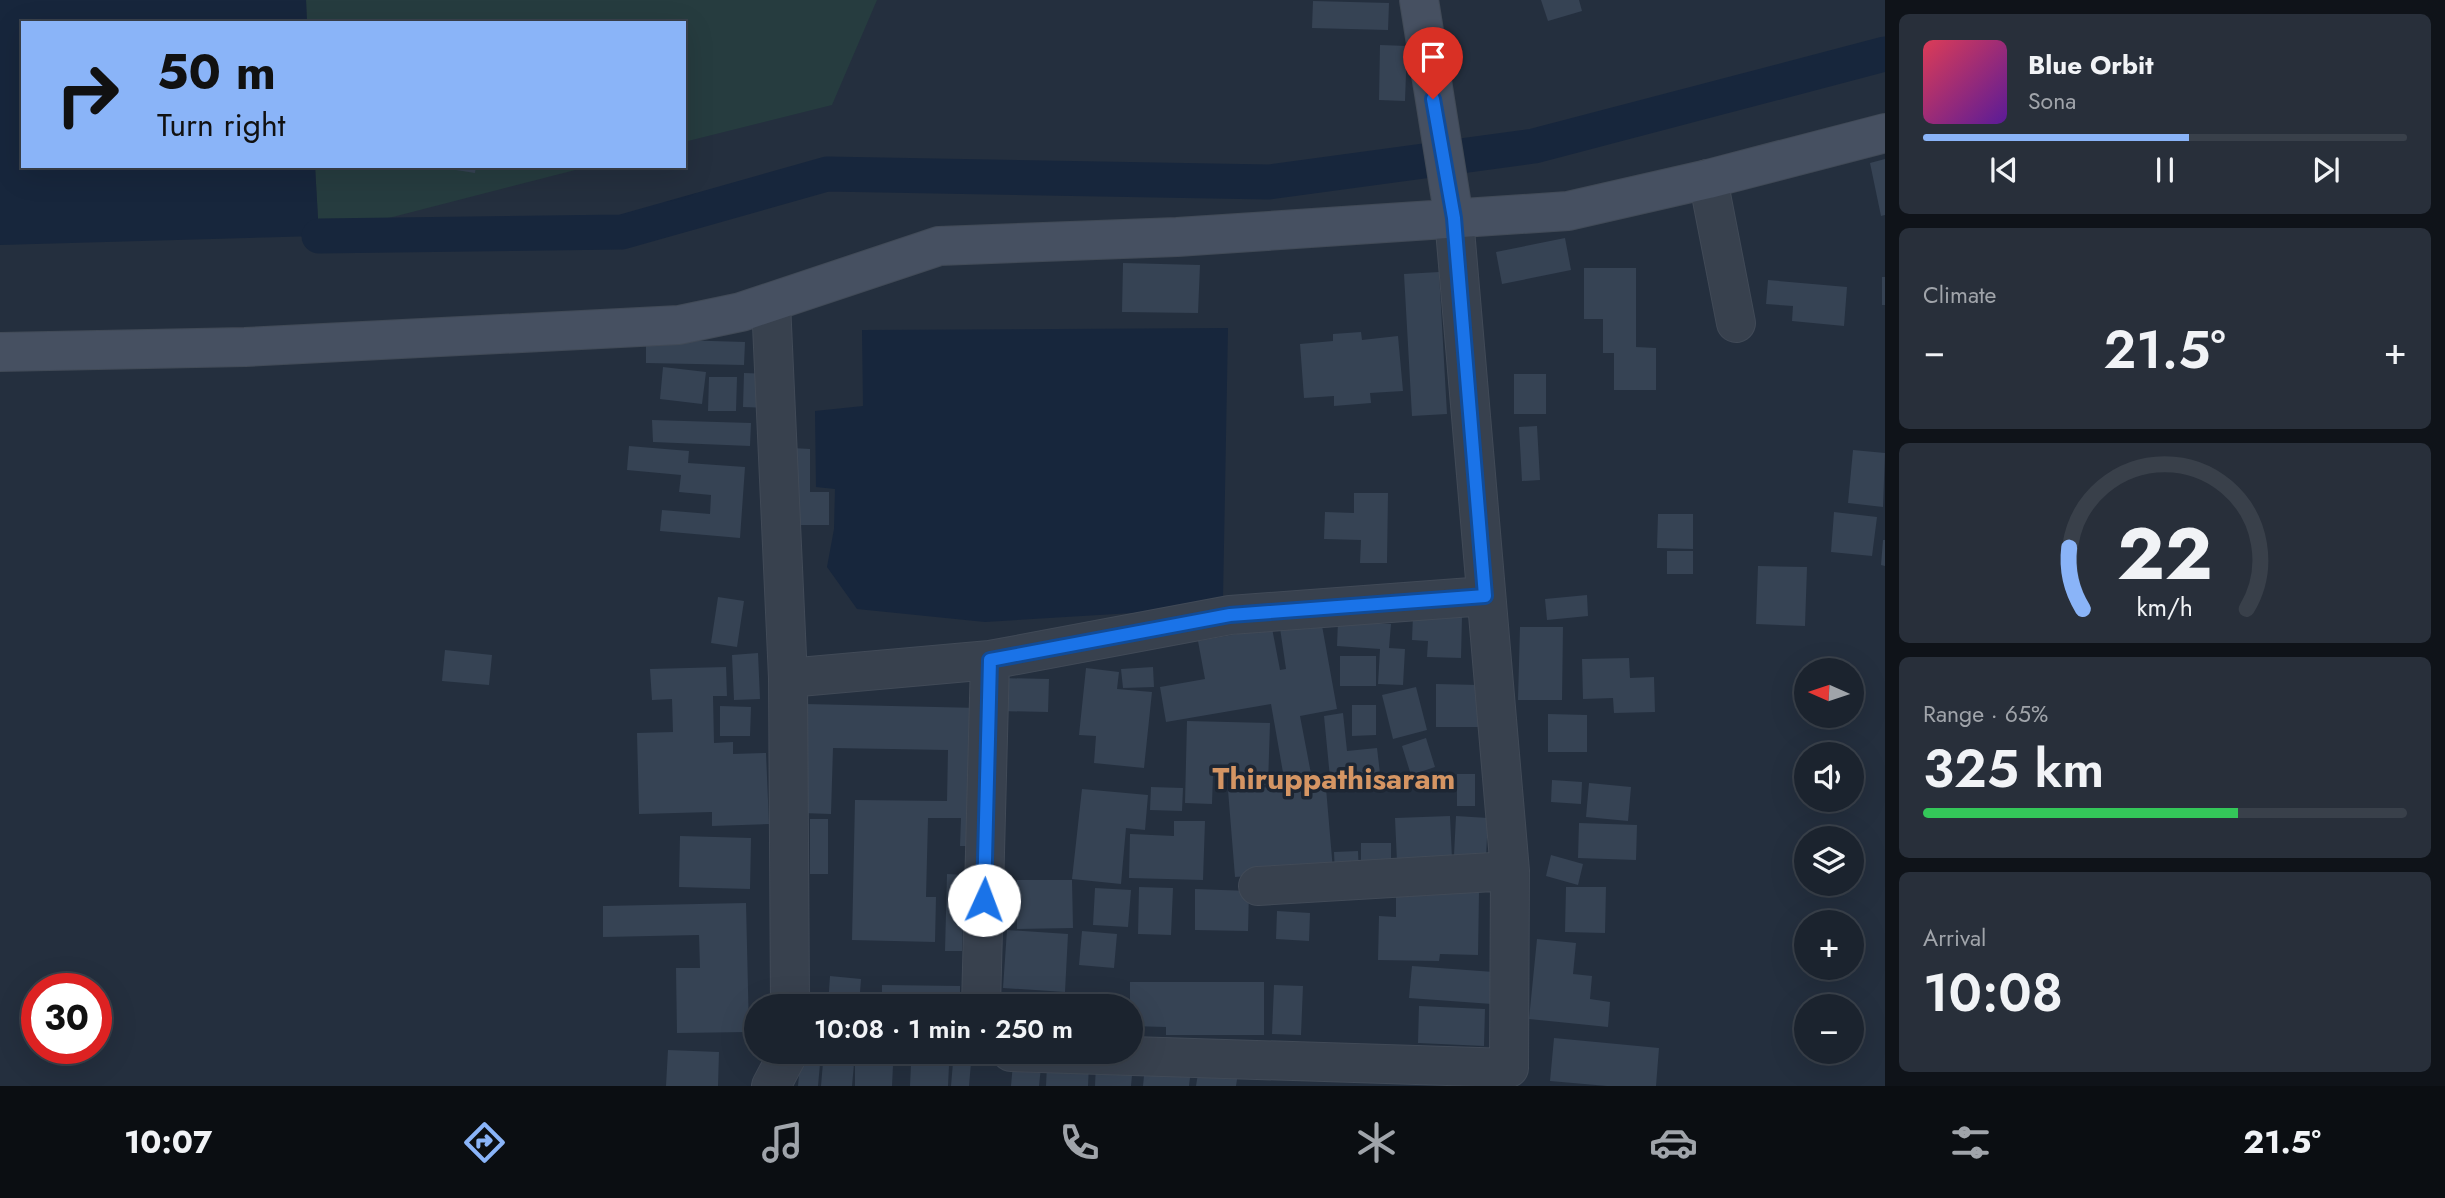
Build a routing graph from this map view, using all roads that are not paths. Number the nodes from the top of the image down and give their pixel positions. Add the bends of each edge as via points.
1 (1419, 0) edge
2 (1885, 133) edge
3 (1708, 180) junction
4 (1452, 204) junction
5 (771, 303) junction
6 (1736, 324) dead end
7 (0, 352) edge
8 (1485, 596) junction
9 (990, 660) junction
10 (788, 678) junction
11 (1510, 871) junction
12 (1258, 886) dead end
13 (790, 994) edge
14 (981, 994) edge
15 (1143, 1056) edge
16 (783, 1064) edge
17 (771, 1086) edge

1 - 4 street
2 - 3 street
3 - 4 street via 1569,211
3 - 6 street
4 - 5 street via 1177,237 939,246
4 - 8 street
5 - 7 street via 679,325 259,346
5 - 10 street
8 - 9 street via 1230,615
8 - 11 street
9 - 10 street
9 - 14 street
10 - 13 street
11 - 12 street
11 - 15 street via 1509,1068
16 - 17 street

